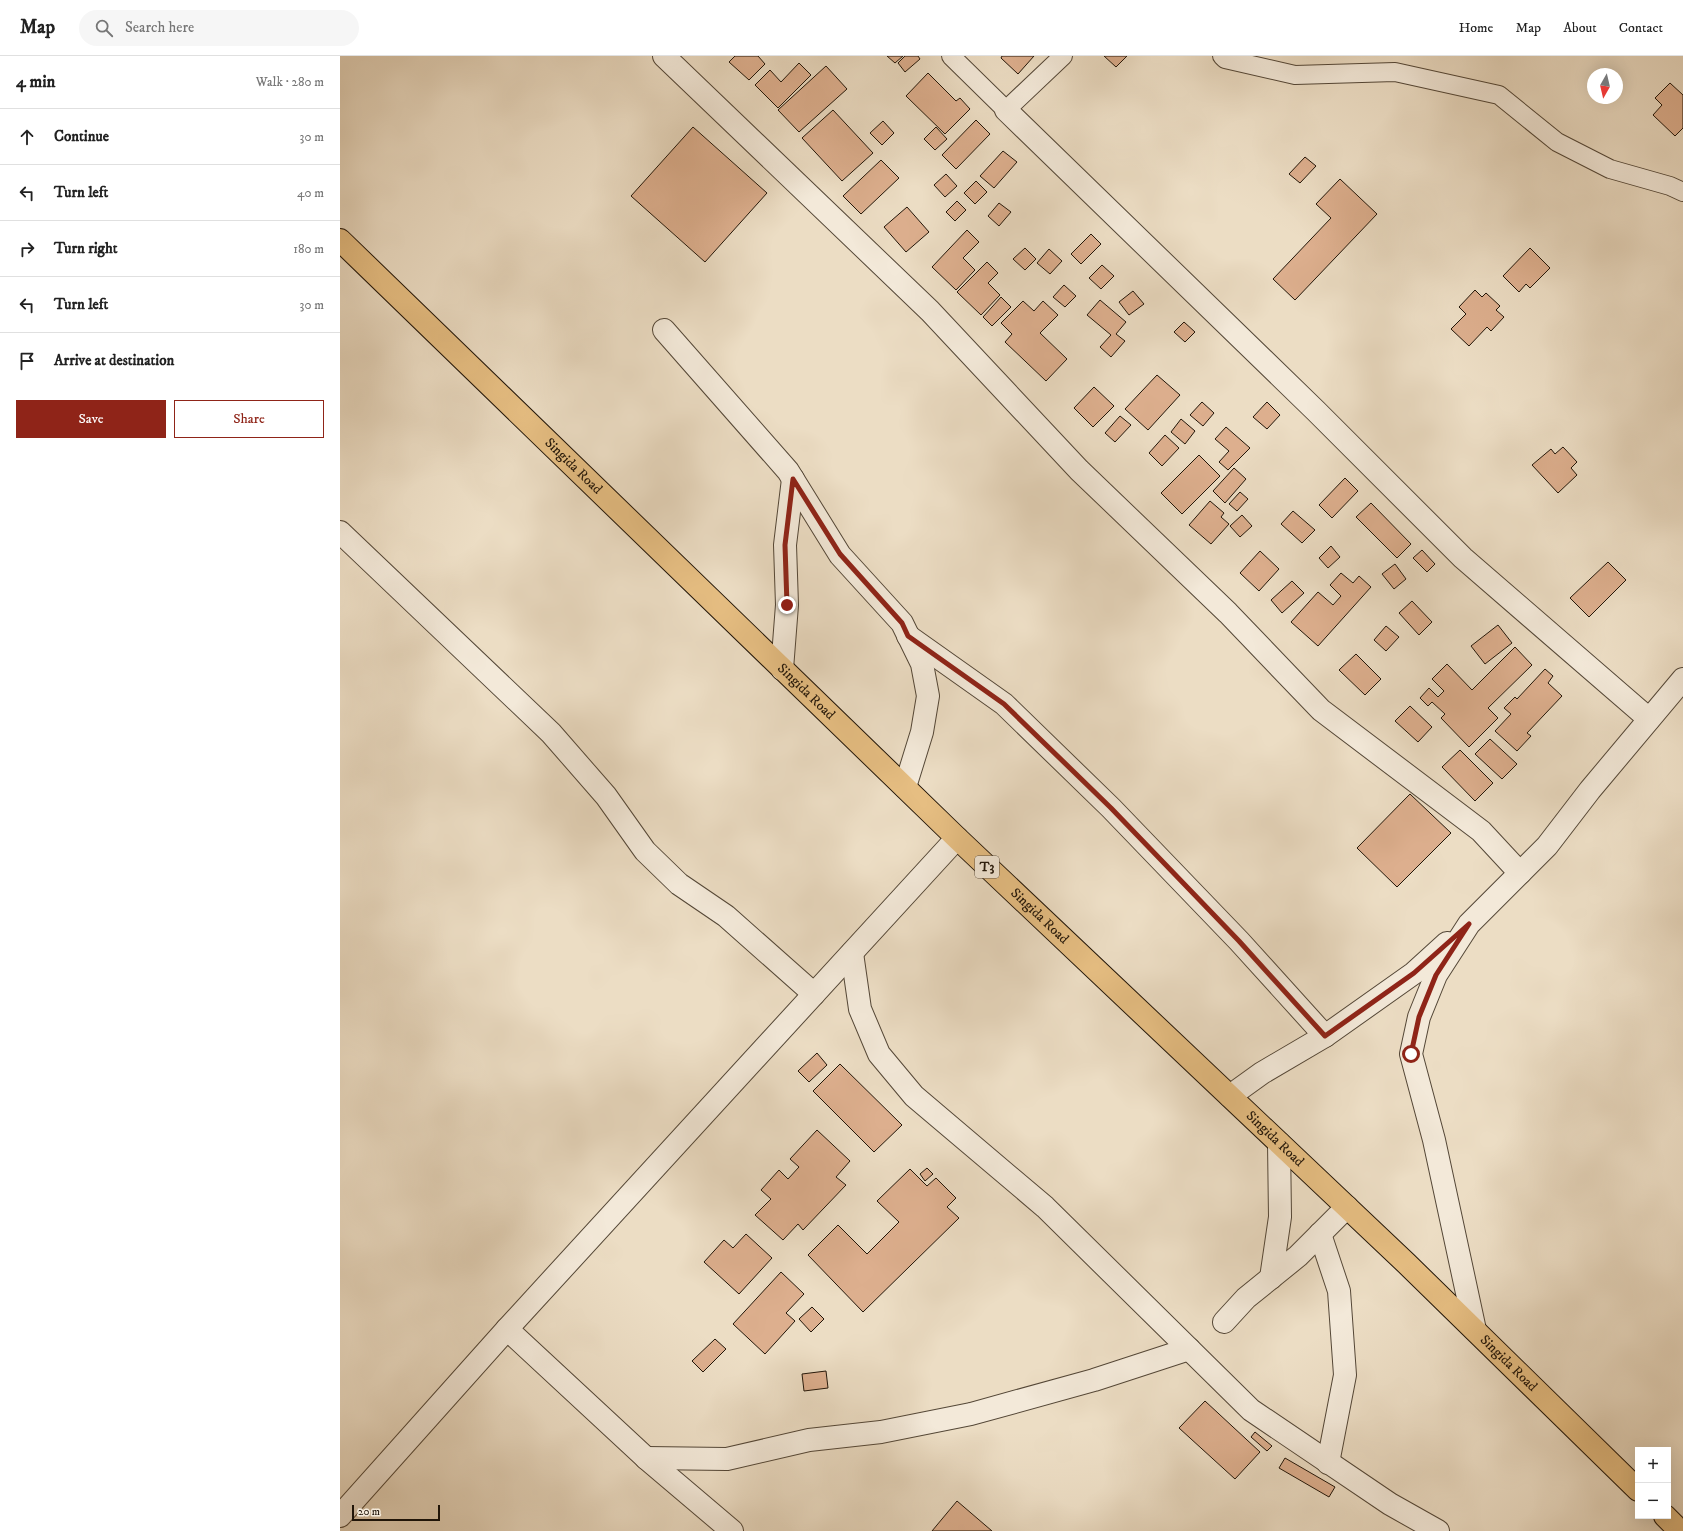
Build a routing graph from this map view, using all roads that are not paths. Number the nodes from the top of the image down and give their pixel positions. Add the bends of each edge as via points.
1 (664, 56) edge
2 (951, 56) edge
3 (1064, 56) edge
4 (1222, 56) edge
5 (1006, 110) junction
6 (1683, 192) edge
7 (340, 240) edge
8 (664, 330) dead end
9 (793, 479) junction
10 (340, 532) edge
11 (908, 636) junction
12 (782, 669) junction
13 (1683, 679) edge
14 (1649, 719) junction
15 (904, 787) junction
16 (957, 838) junction
17 (1520, 873) junction
18 (1469, 924) junction
19 (852, 953) junction
20 (814, 994) junction
21 (1325, 1036) junction
22 (1230, 1096) junction
23 (1279, 1143) junction
24 (1347, 1207) junction
25 (1320, 1234) junction
26 (1271, 1278) junction
27 (1224, 1322) dead end
28 (507, 1328) junction
29 (1475, 1330) junction
30 (1189, 1349) junction
31 (646, 1458) junction
32 (1328, 1463) junction
33 (1635, 1487) edge
34 (340, 1516) edge
35 (1668, 1519) edge
36 (732, 1531) edge
37 (1438, 1531) edge
38 (1680, 1531) edge

1 - 17 street via 930,311 1079,470 1228,613 1321,710 1481,831
2 - 5 lane
3 - 5 lane
4 - 6 lane via 1225,59 1295,75 1395,72 1500,95 1557,142 1610,169
5 - 14 street via 1316,411 1463,558
7 - 12 highway, Singida Road / T3
8 - 9 street
9 - 11 street via 840,554 902,623
9 - 12 street via 785,545 787,605
10 - 20 street via 551,733 606,796 645,851 679,884 726,916
11 - 15 street via 922,664 928,696 922,732
11 - 21 street via 1004,704 1197,896
12 - 15 highway, Singida Road / T3
13 - 14 street
14 - 17 street via 1546,846
15 - 16 highway, Singida Road / T3
16 - 19 street
16 - 22 highway, Singida Road / T3
17 - 18 street
18 - 21 street via 1414,973
18 - 29 street via 1436,975 1419,1017 1411,1054 1434,1140
19 - 20 street
19 - 30 street via 860,1009 879,1054 914,1096 1046,1207
20 - 28 street
21 - 22 street via 1262,1073
22 - 23 highway, Singida Road / T3
23 - 24 highway, Singida Road / T3
23 - 26 street via 1280,1217
24 - 25 street
24 - 29 highway, Singida Road / T3
25 - 26 street
25 - 32 street via 1339,1290 1345,1375
26 - 27 street via 1246,1298
28 - 31 street
28 - 34 street
29 - 33 highway, Singida Road / T3
30 - 31 street via 1094,1380 972,1414 881,1432 809,1440 727,1459
30 - 32 street via 1252,1410
31 - 36 street
32 - 37 street via 1390,1504
35 - 38 highway

